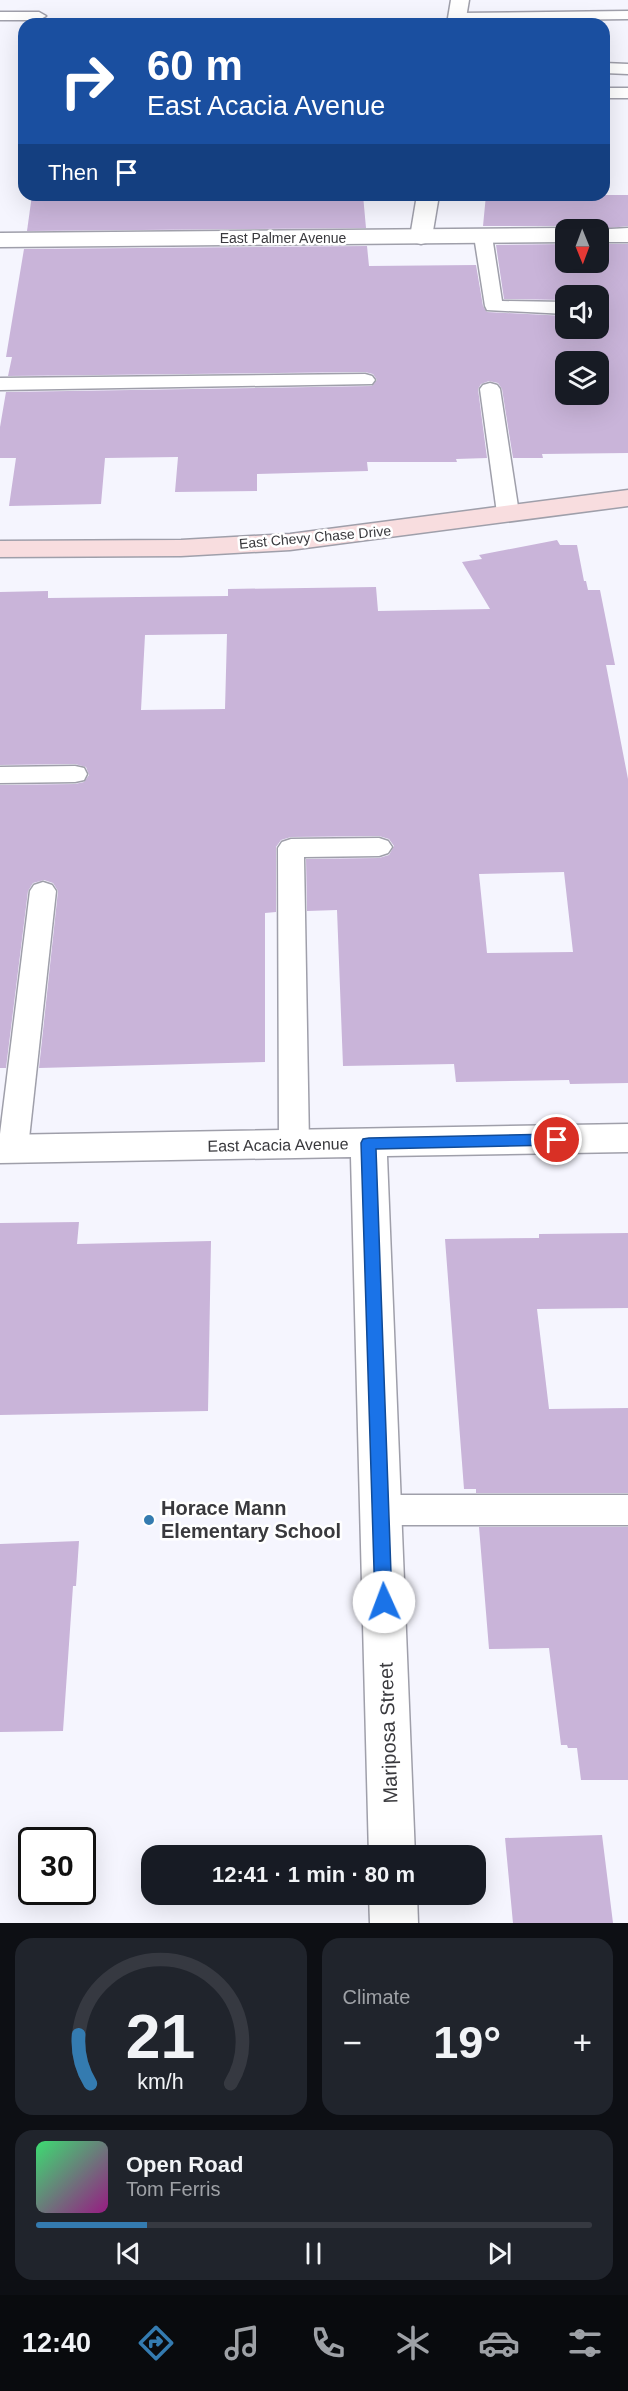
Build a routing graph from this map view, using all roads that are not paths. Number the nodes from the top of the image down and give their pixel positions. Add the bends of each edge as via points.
1 (458, 14) edge
2 (628, 15) edge
3 (0, 16) edge
4 (39, 16) dead end
5 (610, 68) edge
6 (628, 69) edge
7 (610, 93) edge
8 (628, 93) edge
9 (427, 201) edge
10 (609, 235) edge
11 (628, 235) edge
12 (483, 236) junction
13 (555, 236) edge
14 (421, 237) junction
15 (0, 240) edge
16 (555, 308) edge
17 (365, 380) dead end
18 (0, 384) edge
19 (489, 389) dead end
20 (628, 498) edge
21 (508, 513) junction
22 (0, 549) edge
23 (75, 774) dead end
24 (0, 775) edge
25 (379, 847) dead end
26 (43, 891) dead end
27 (628, 1138) edge
28 (369, 1143) junction
29 (294, 1144) junction
30 (7, 1148) edge
31 (381, 1510) junction
32 (628, 1510) edge
33 (392, 1845) edge
34 (393, 1905) edge
35 (394, 1923) edge

1 - 2 lane
3 - 4 lane
5 - 6 lane
7 - 8 lane
9 - 14 street
10 - 11 street
12 - 13 street, East Palmer Avenue
12 - 14 street, East Palmer Avenue
12 - 16 lane via 494,306
14 - 15 street, East Palmer Avenue
17 - 18 lane
19 - 21 lane
20 - 21 main road, East Chevy Chase Drive
21 - 22 main road, East Chevy Chase Drive via 288,542 129,549
23 - 24 lane
25 - 29 lane via 291,849
26 - 30 lane
27 - 28 street, East Acacia Avenue
28 - 29 street, East Acacia Avenue
28 - 31 street, Mariposa Street
29 - 30 street, East Acacia Avenue
31 - 32 lane
31 - 33 street, Mariposa Street
34 - 35 street

